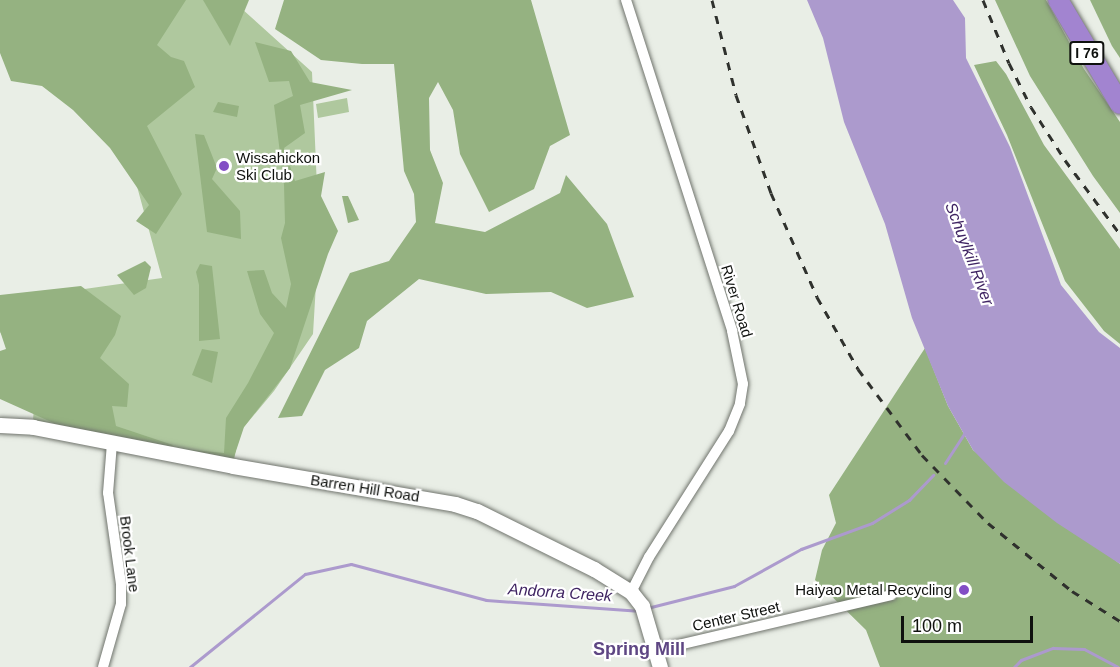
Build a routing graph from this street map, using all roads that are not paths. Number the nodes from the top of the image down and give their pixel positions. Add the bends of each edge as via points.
1 (626, 0) edge
2 (1058, 0) edge
3 (1071, 0) edge
4 (1120, 84) edge
5 (1120, 104) edge
6 (0, 425) edge
7 (112, 443) junction
8 (631, 592) junction
9 (892, 595) dead end
10 (657, 650) junction
11 (104, 667) edge
12 (660, 667) edge

1 - 8 street, River Road via 732,331 743,384 729,431
2 - 5 highway, I 76
3 - 4 highway, I 76
6 - 7 street, Barren Hill Road via 33,427
7 - 8 street, Barren Hill Road via 464,506 539,540
7 - 11 street, Brook Lane via 108,493 122,584
8 - 10 street, Barren Hill Road via 642,606
9 - 10 street, Center Street
10 - 12 street, Barren Hill Road

